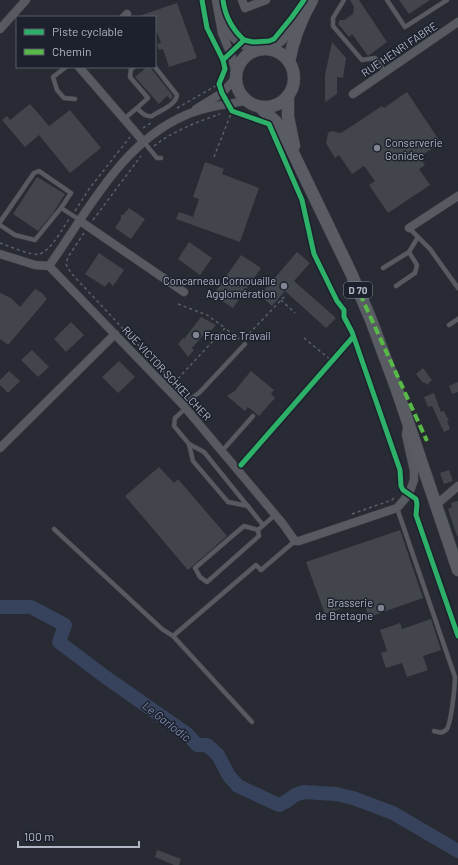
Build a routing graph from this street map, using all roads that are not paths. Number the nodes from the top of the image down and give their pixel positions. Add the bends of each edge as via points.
1 (26, 0) edge
2 (216, 0) edge
3 (242, 0) edge
4 (266, 0) edge
5 (312, 0) edge
6 (344, 0) edge
7 (387, 0) edge
8 (447, 0) edge
9 (305, 12) junction
10 (220, 18) junction
11 (458, 22) edge
12 (0, 29) edge
13 (268, 49) junction
14 (256, 50) junction
15 (289, 62) junction
16 (65, 68) edge
17 (80, 68) edge
18 (132, 68) edge
19 (156, 68) edge
20 (385, 72) junction
21 (235, 77) junction
22 (353, 94) dead end
23 (288, 97) junction
24 (75, 99) dead end
25 (246, 101) junction
26 (137, 108) junction
27 (261, 108) junction
28 (187, 114) junction
29 (124, 119) junction
30 (143, 142) junction
31 (161, 158) dead end
32 (298, 163) junction
33 (458, 196) edge
34 (61, 208) junction
35 (80, 220) junction
36 (0, 224) edge
37 (409, 228) joint
38 (418, 237) junction
39 (409, 252) junction
40 (0, 254) edge
41 (49, 266) junction
42 (383, 268) dead end
43 (396, 286) dead end
44 (458, 288) edge
45 (184, 292) dead end
46 (458, 319) edge
47 (449, 325) dead end
48 (115, 334) junction
49 (245, 344) dead end
50 (186, 405) junction
51 (253, 416) dead end
52 (407, 421) junction
53 (189, 444) junction
54 (0, 448) edge
55 (222, 451) junction
56 (458, 486) edge
57 (436, 505) junction
58 (248, 506) junction
59 (397, 508) junction
60 (275, 515) junction
61 (263, 525) junction
62 (54, 529) dead end
63 (258, 530) junction
64 (295, 540) junction
65 (458, 570) edge
66 (173, 636) junction
67 (252, 722) dead end
68 (434, 731) dead end

1 - 12 street
2 - 10 street
3 - 4 street via 245,8
5 - 9 main road
6 - 20 lane via 333,18 333,26 362,60 375,58
7 - 8 lane via 405,27
9 - 13 main road via 281,39
9 - 15 main road via 292,46
10 - 14 street via 240,44
10 - 21 street via 222,33 232,57
11 - 20 street, RUE HENRI FABRE
13 - 14 main road
13 - 15 main road via 283,55
14 - 21 main road via 240,62
15 - 23 main road via 294,80
16 - 24 lane via 53,78 56,90 64,98
17 - 29 street
18 - 26 lane via 130,73 132,80 148,98
19 - 26 lane via 176,93 177,99 152,116 145,115
20 - 22 street, RUE HENRI FABRE
21 - 25 main road via 238,91
21 - 28 street via 222,93
23 - 27 main road via 276,106
23 - 32 main road, D 70 via 288,117
25 - 27 main road
25 - 28 street via 229,109
26 - 29 lane
27 - 32 main road, D 70 via 276,122
28 - 30 street
29 - 30 street
30 - 31 lane via 157,158
30 - 35 street via 117,169
32 - 52 main road, D 70 via 371,320
33 - 37 street
34 - 35 lane
34 - 36 lane via 35,240 15,235
34 - 36 lane via 71,192 39,171 34,173
35 - 41 street
35 - 45 street
37 - 38 lane
38 - 39 lane
38 - 44 lane via 430,249
39 - 42 lane
39 - 43 lane via 417,265 415,273
40 - 41 street via 35,265
41 - 48 street, RUE VICTOR SCHŒLCHER
46 - 47 lane
48 - 50 street, RUE VICTOR SCHŒLCHER
48 - 54 street
49 - 50 lane
50 - 53 lane via 175,418 174,426
50 - 55 street, RUE VICTOR SCHŒLCHER
51 - 55 lane
52 - 57 main road, D 70
52 - 59 street via 406,435 414,471 412,486
53 - 58 lane via 204,452
53 - 58 lane via 194,461 228,502
55 - 60 street, RUE VICTOR SCHŒLCHER
56 - 57 street
57 - 65 main road, D 70
58 - 61 lane
59 - 64 street
59 - 68 lane via 456,677 449,726 445,732
60 - 61 lane
60 - 64 street, RUE VICTOR SCHŒLCHER
61 - 63 lane
62 - 66 lane via 162,629
63 - 63 lane via 244,526 195,568 200,577 207,582 259,536
64 - 66 lane via 261,570 256,566
66 - 67 lane

